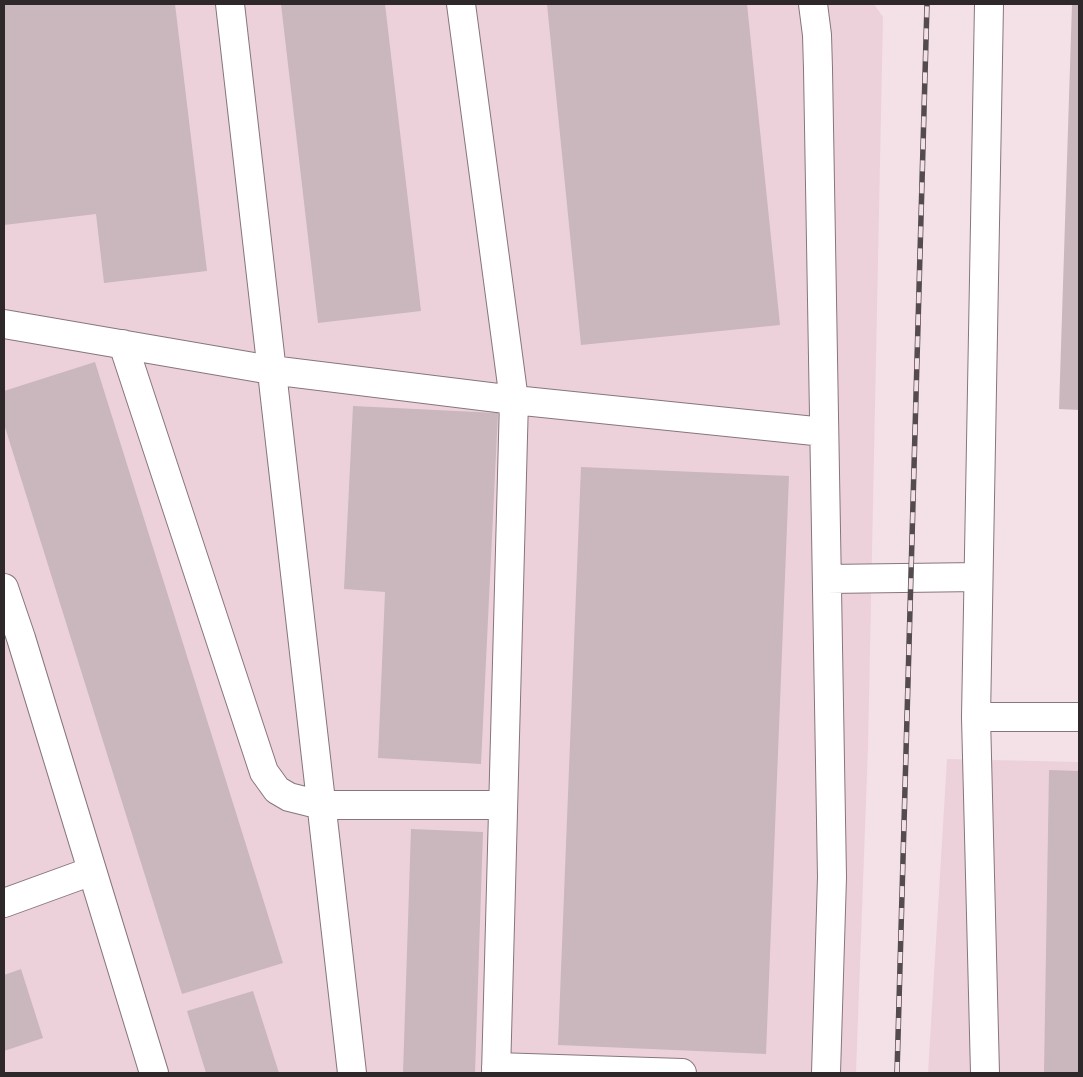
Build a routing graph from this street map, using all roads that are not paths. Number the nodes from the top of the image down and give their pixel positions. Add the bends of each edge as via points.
1 (230, 4) edge
2 (461, 4) edge
3 (813, 4) edge
4 (989, 4) edge
5 (4, 324) edge
6 (123, 344) junction
7 (270, 370) junction
8 (514, 400) junction
9 (824, 432) junction
10 (978, 578) junction
11 (827, 579) junction
12 (4, 588) edge
13 (976, 717) junction
14 (1079, 717) edge
15 (321, 805) junction
16 (503, 805) junction
17 (92, 871) junction
18 (4, 903) edge
19 (496, 1070) edge
20 (154, 1073) edge
21 (352, 1073) edge
22 (682, 1073) edge
23 (826, 1073) edge
24 (985, 1073) edge

1 - 7 street
2 - 8 street
3 - 9 street via 818,69
4 - 10 street
5 - 6 street
6 - 7 street
6 - 15 street via 264,772 276,790 289,797
7 - 8 street
7 - 15 street
8 - 9 street
8 - 16 street
9 - 11 street
10 - 11 street
10 - 13 street
11 - 23 street via 832,876
12 - 17 street
13 - 14 street
13 - 24 street
15 - 16 street
15 - 21 street
16 - 19 street
17 - 18 street
17 - 20 street
19 - 22 street

